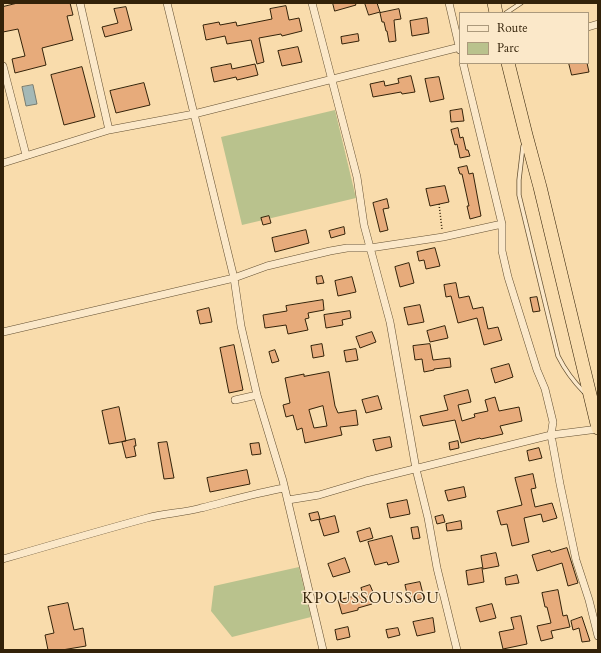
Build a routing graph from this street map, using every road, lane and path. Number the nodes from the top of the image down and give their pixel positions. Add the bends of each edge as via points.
1 (80, 3) edge
2 (167, 3) edge
3 (312, 3) edge
4 (449, 3) edge
5 (521, 3) edge
6 (508, 12) edge
7 (459, 44) edge
8 (459, 48) edge
9 (463, 64) edge
10 (508, 64) edge
11 (3, 66) edge
12 (332, 78) junction
13 (194, 114) junction
14 (109, 130) junction
15 (525, 133) junction
16 (26, 155) junction
17 (3, 163) edge
18 (439, 204) dead end
19 (502, 224) junction
20 (443, 237) junction
21 (370, 248) junction
22 (234, 278) junction
23 (3, 332) edge
24 (257, 395) junction
25 (590, 397) junction
26 (235, 400) dead end
27 (598, 429) edge
28 (551, 435) junction
29 (416, 469) junction
30 (284, 488) junction
31 (288, 500) junction
32 (3, 559) edge
33 (598, 636) edge
34 (323, 650) edge
35 (457, 650) edge

1 - 14 street
2 - 13 street
3 - 12 street
4 - 7 street
5 - 6 lane
8 - 12 street
9 - 19 street
10 - 15 highway
11 - 16 street
12 - 13 street
12 - 21 street via 357,177
13 - 14 street
13 - 22 street
14 - 16 street
15 - 25 highway
15 - 25 lane via 519,195 556,348 563,367
16 - 17 street
18 - 20 path
19 - 20 street
19 - 28 street via 502,251 508,277 545,389 553,422
20 - 21 street
21 - 22 street via 330,250 267,266
21 - 29 street via 390,322
22 - 23 street
22 - 24 street via 241,326
24 - 26 street
24 - 30 street
25 - 27 highway
27 - 28 street
28 - 29 street
28 - 33 street via 576,560
29 - 31 street via 319,495
29 - 35 street
30 - 31 street
30 - 32 street via 199,509 148,518
31 - 34 street

